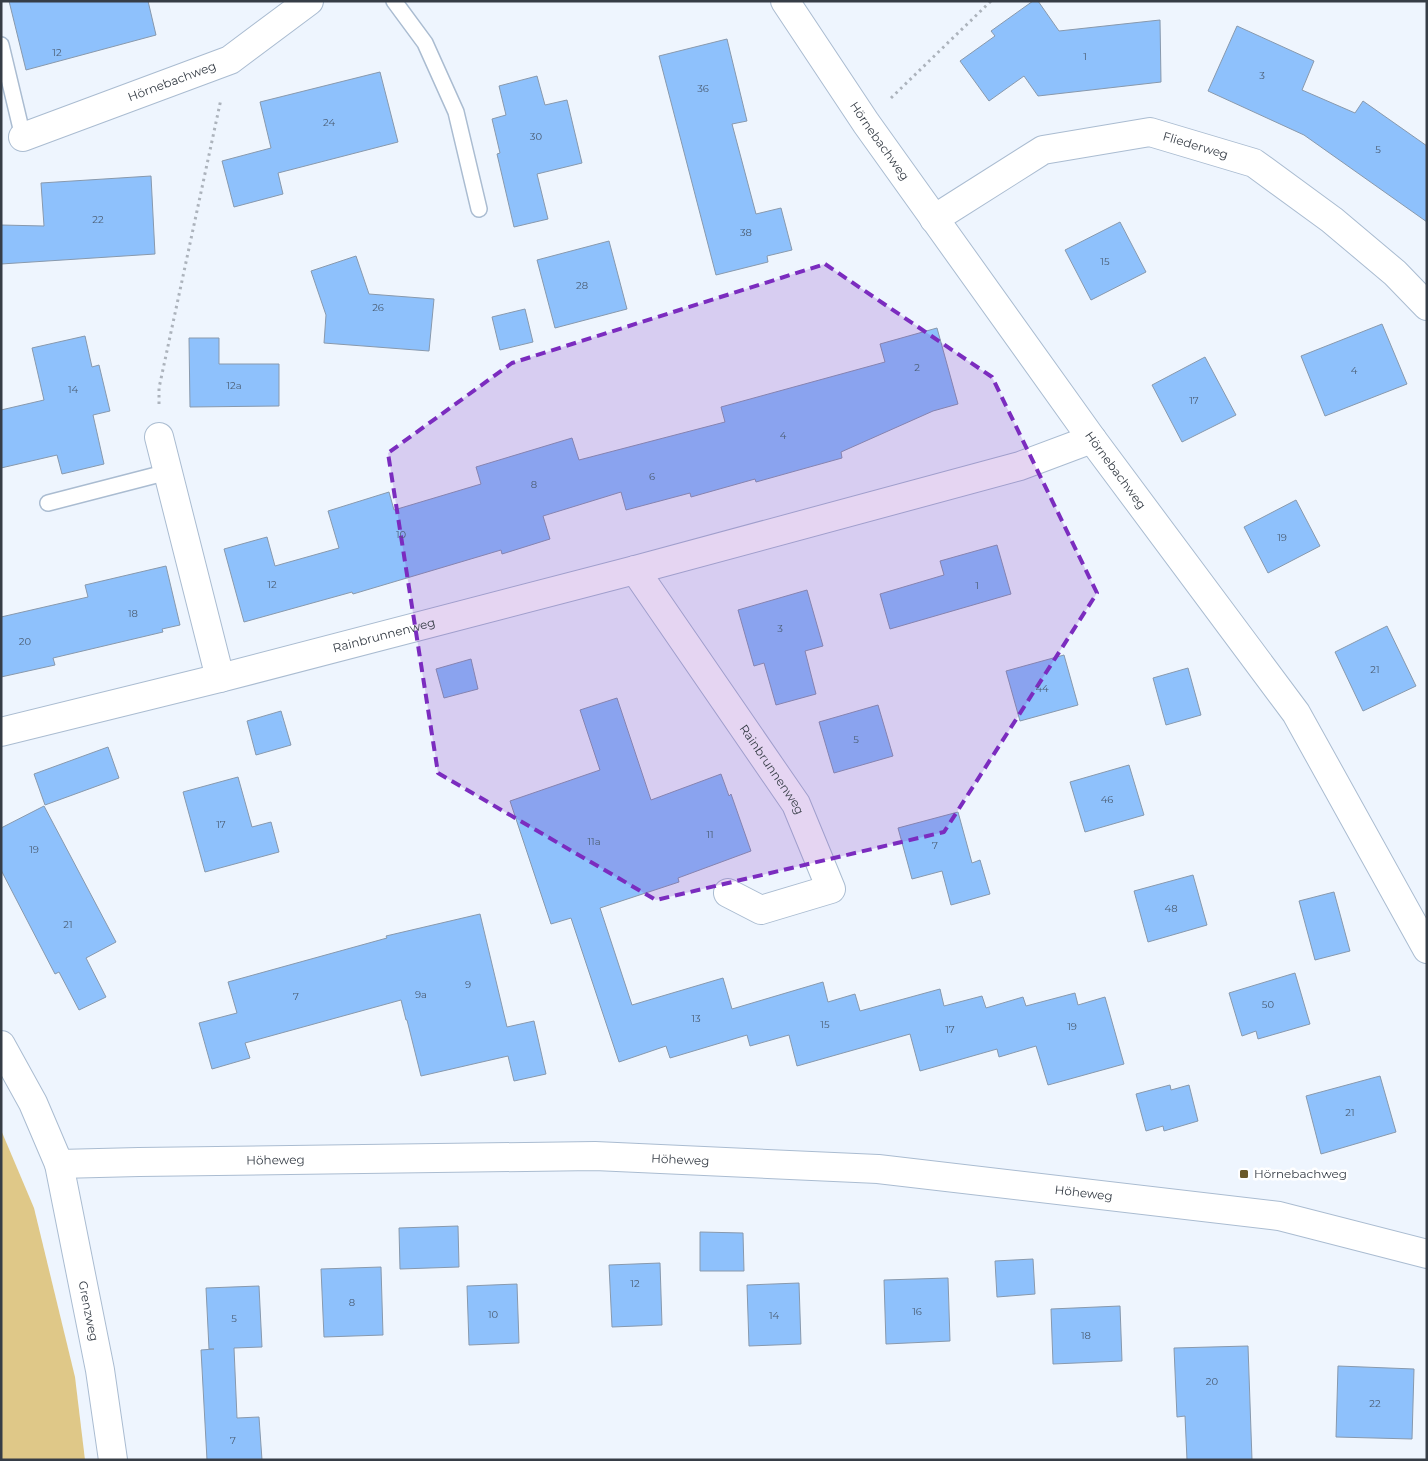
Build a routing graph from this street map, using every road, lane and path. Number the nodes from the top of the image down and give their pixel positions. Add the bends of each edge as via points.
1 (309, 1) edge
2 (394, 1) edge
3 (785, 1) edge
4 (991, 1) edge
5 (1, 45) edge
6 (230, 60) junction
7 (888, 102) dead end
8 (23, 137) joint
9 (479, 209) dead end
10 (934, 219) junction
11 (1427, 306) edge
12 (159, 437) joint
13 (1092, 439) junction
14 (168, 472) junction
15 (48, 503) dead end
16 (635, 570) junction
17 (220, 678) junction
18 (1, 732) edge
19 (728, 893) dead end
20 (1427, 949) edge
21 (1, 1045) edge
22 (58, 1164) junction
23 (1427, 1254) edge
24 (113, 1460) edge

1 - 6 street, Hörnebachweg
2 - 9 lane via 424,43 456,112
3 - 10 street, Hörnebachweg
4 - 7 path
5 - 8 lane
6 - 8 street, Hörnebachweg
6 - 12 path via 159,388
10 - 11 street, Fliederweg via 1043,150 1150,132 1254,163 1332,220
10 - 13 street, Hörnebachweg
12 - 14 street
13 - 16 street, Rainbrunnenweg via 1020,466
13 - 20 street, Hörnebachweg via 1296,713
14 - 15 lane
14 - 17 street
16 - 17 street, Rainbrunnenweg
16 - 19 street, Rainbrunnenweg via 796,804 830,888 761,910
17 - 18 street, Rainbrunnenweg
21 - 22 street via 33,1103
22 - 23 street, Höheweg via 595,1156 878,1169 1279,1216
22 - 24 street, Grenzweg via 100,1370

